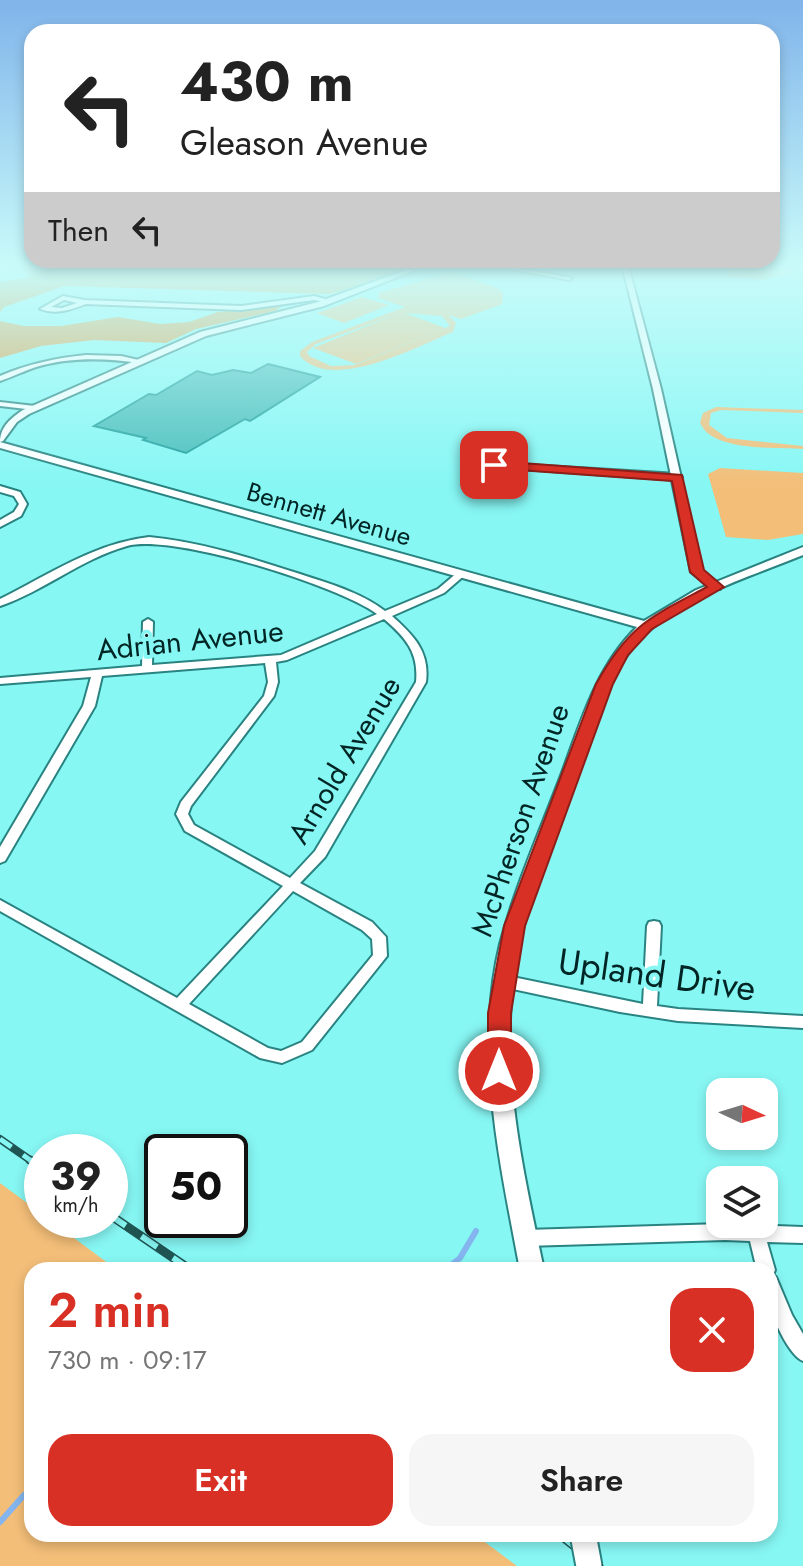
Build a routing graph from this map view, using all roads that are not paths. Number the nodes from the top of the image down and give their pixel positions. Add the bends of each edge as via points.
1 (197, 338) edge
2 (643, 338) edge
3 (139, 361) junction
4 (0, 379) edge
5 (0, 404) edge
6 (35, 408) junction
7 (0, 442) edge
8 (467, 442) dead end
9 (678, 477) junction
10 (0, 489) edge
11 (0, 524) edge
12 (803, 551) edge
13 (461, 574) junction
14 (716, 587) junction
15 (0, 603) edge
16 (384, 616) junction
17 (148, 622) dead end
18 (647, 626) junction
19 (270, 660) junction
20 (147, 670) junction
21 (97, 674) junction
22 (0, 681) edge
23 (0, 858) edge
24 (293, 885) junction
25 (0, 905) edge
26 (654, 926) dead end
27 (503, 981) junction
28 (178, 1006) junction
29 (650, 1010) junction
30 (803, 1022) edge
31 (706, 1233) edge
32 (778, 1234) edge
33 (803, 1235) edge
34 (526, 1238) junction
35 (757, 1238) edge
36 (530, 1262) edge
37 (764, 1262) edge
38 (778, 1303) edge
39 (803, 1352) edge
40 (584, 1542) edge
41 (589, 1566) edge

1 - 3 street
2 - 9 street
3 - 4 street via 61,359
3 - 6 street
5 - 6 street
6 - 7 street via 14,420
7 - 13 main road, Bennett Avenue
8 - 9 street via 484,461 506,467
9 - 14 street via 697,572
10 - 11 street via 17,494 23,504 18,514
12 - 14 main road, McPherson Avenue
13 - 16 street, Adrian Avenue via 441,591
13 - 18 main road, Bennett Avenue
14 - 18 main road, McPherson Avenue
15 - 16 street, Arnold Avenue via 107,550 156,539 350,594
16 - 19 street, Adrian Avenue
16 - 24 street, Arnold Avenue via 420,653 421,682 333,837
17 - 20 street
18 - 27 main road, McPherson Avenue via 621,653 587,727 514,926
19 - 20 street, Adrian Avenue
19 - 24 street via 269,696 182,814 189,828
20 - 21 street, Adrian Avenue
21 - 22 street, Adrian Avenue
21 - 23 street via 89,706
24 - 28 street, Arnold Avenue
24 - 28 street via 367,926 382,947 366,975 307,1046 282,1057 265,1054
25 - 28 street
26 - 29 street
27 - 29 street, Upland Drive
27 - 34 main road, McPherson Avenue via 502,1107
29 - 30 street, Upland Drive
31 - 34 street
32 - 33 street
34 - 36 main road, McPherson Avenue
35 - 37 street
38 - 39 street
40 - 41 main road, bridge

